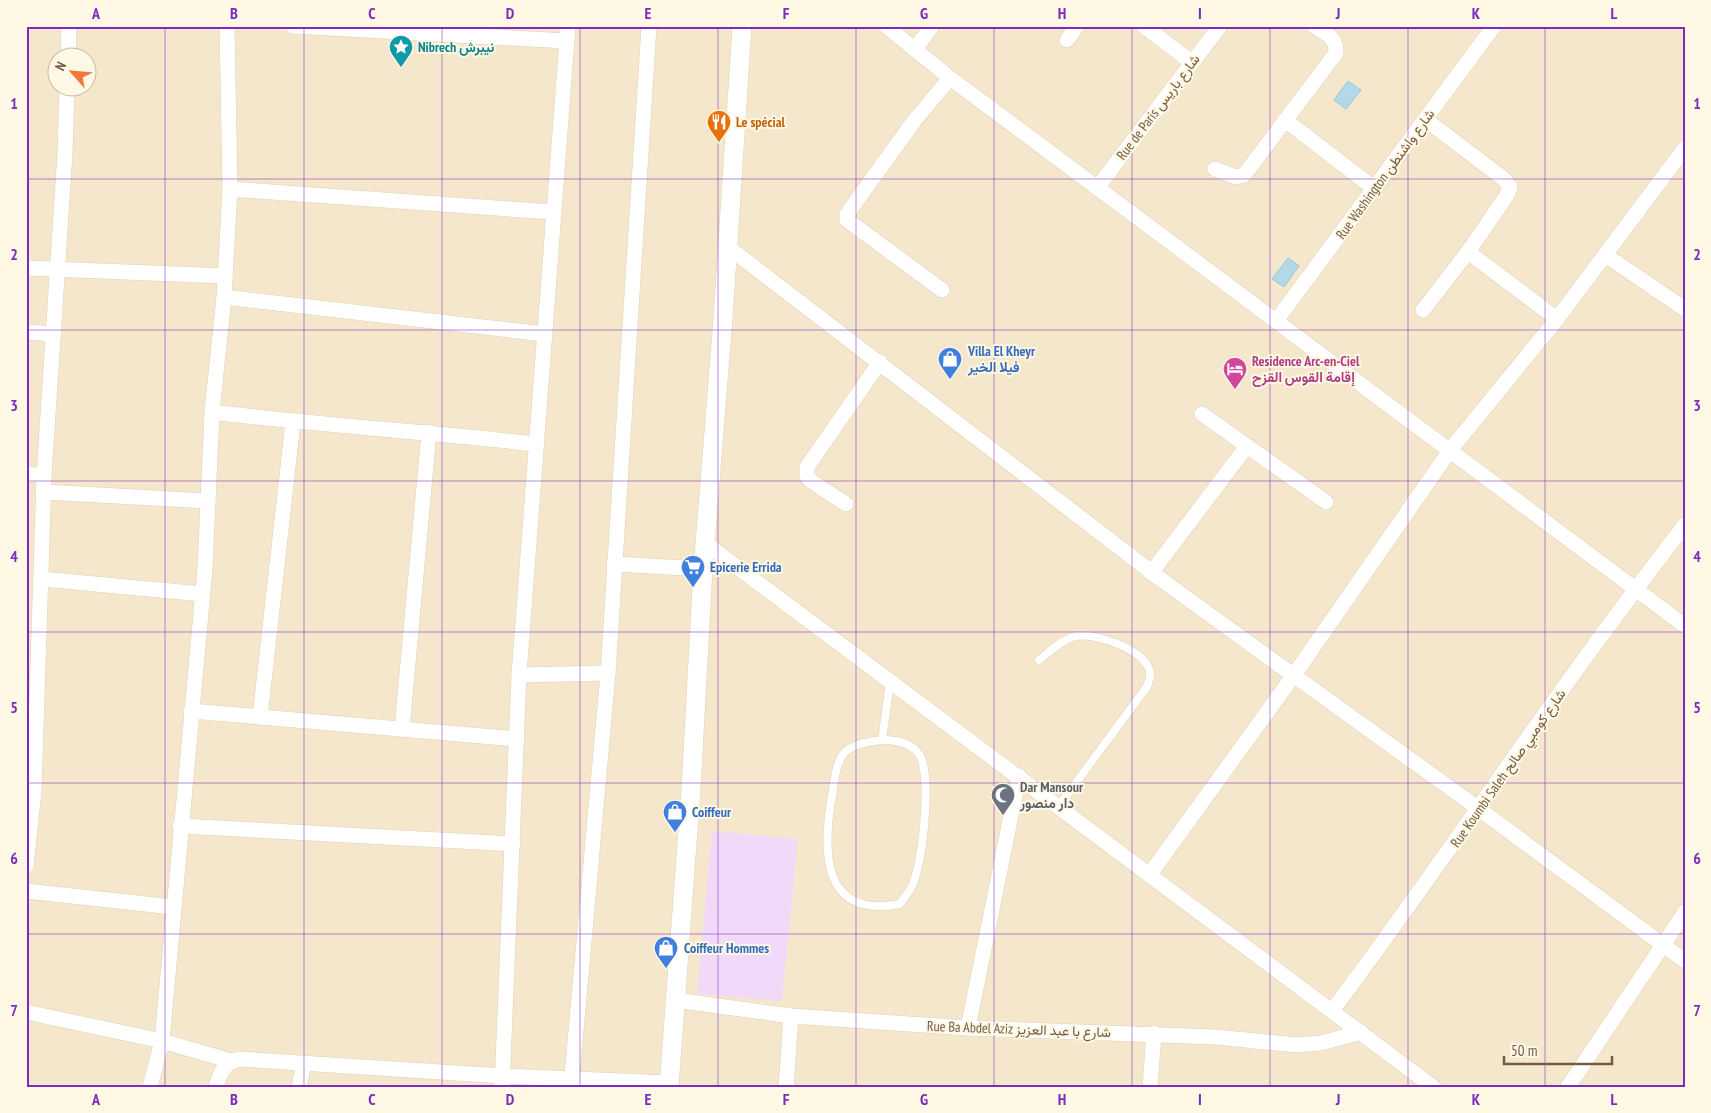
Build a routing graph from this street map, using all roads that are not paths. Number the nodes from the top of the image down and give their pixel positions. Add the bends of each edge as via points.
1 (69, 26) edge
2 (227, 26) edge
3 (293, 26) edge
4 (649, 26) edge
5 (742, 26) edge
6 (886, 26) edge
7 (932, 26) edge
8 (1077, 26) edge
9 (1144, 26) edge
10 (1220, 26) edge
11 (1314, 26) edge
12 (1494, 26) edge
13 (568, 34) edge
14 (1067, 40) dead end
15 (68, 48) edge
16 (915, 49) junction
17 (1191, 62) junction
18 (950, 78) junction
19 (67, 98) edge
20 (1285, 120) junction
21 (1426, 120) junction
22 (1685, 148) edge
23 (1215, 169) dead end
24 (1097, 188) junction
25 (230, 189) junction
26 (1375, 189) junction
27 (552, 212) junction
28 (728, 247) junction
29 (1468, 252) junction
30 (1605, 255) junction
31 (26, 268) edge
32 (58, 269) junction
33 (225, 276) junction
34 (942, 290) dead end
35 (224, 296) junction
36 (1423, 310) dead end
37 (1685, 310) edge
38 (1557, 319) junction
39 (1276, 321) junction
40 (26, 332) edge
41 (54, 334) junction
42 (544, 334) junction
43 (880, 362) junction
44 (212, 412) junction
45 (1202, 414) dead end
46 (292, 422) junction
47 (430, 432) junction
48 (536, 444) junction
49 (1247, 446) junction
50 (1451, 449) junction
51 (26, 474) edge
52 (44, 476) junction
53 (44, 492) junction
54 (208, 501) junction
55 (1326, 502) dead end
56 (846, 504) dead end
57 (1685, 525) edge
58 (705, 543) junction
59 (614, 564) junction
60 (703, 569) junction
61 (1151, 572) junction
62 (42, 579) junction
63 (1634, 589) junction
64 (202, 594) junction
65 (1685, 626) edge
66 (1039, 660) dead end
67 (608, 673) junction
68 (519, 675) junction
69 (1294, 675) junction
70 (32, 676) edge
71 (890, 682) junction
72 (191, 711) junction
73 (260, 717) junction
74 (402, 729) junction
75 (517, 739) junction
76 (882, 740) junction
77 (1019, 776) junction
78 (1058, 807) junction
79 (1479, 809) junction
80 (180, 826) junction
81 (513, 844) junction
82 (26, 866) edge
83 (1150, 874) junction
84 (26, 891) edge
85 (173, 907) junction
86 (1685, 912) edge
87 (1662, 944) junction
88 (1685, 961) edge
89 (675, 1000) junction
90 (1332, 1010) junction
91 (26, 1012) edge
92 (791, 1016) junction
93 (968, 1028) junction
94 (1361, 1032) junction
95 (1154, 1033) junction
96 (162, 1041) junction
97 (231, 1061) junction
98 (304, 1063) junction
99 (503, 1081) edge
100 (572, 1083) edge
101 (669, 1085) edge
102 (150, 1087) edge
103 (216, 1087) edge
104 (300, 1087) edge
105 (786, 1087) edge
106 (1150, 1087) edge
107 (1433, 1087) edge
108 (1568, 1087) edge

1 - 15 street
2 - 25 street
3 - 13 street
4 - 59 street
5 - 28 street
6 - 16 street
7 - 16 street
8 - 14 street
9 - 17 street
10 - 17 street, Rue de Paris شارع باريس
11 - 20 street via 1333,38 1337,45 1336,53
12 - 21 street, Rue Washington شارع واشنطن
13 - 27 street
16 - 18 street
17 - 24 street, Rue de Paris شارع باريس
18 - 24 street
18 - 34 street via 914,121 847,214 847,220
19 - 32 street
20 - 23 street via 1240,178
20 - 26 street
21 - 26 street, Rue Washington شارع واشنطن
21 - 29 street via 1504,179 1510,187 1508,195
22 - 30 street
24 - 39 street
25 - 27 street
25 - 33 street
26 - 39 street, Rue Washington شارع واشنطن
27 - 42 street
28 - 43 street
28 - 58 street
29 - 36 street
29 - 38 street
30 - 37 street
30 - 38 street
31 - 32 street
32 - 33 street
32 - 41 street
33 - 35 street
35 - 42 street
35 - 44 street
38 - 50 street
39 - 50 street
40 - 41 street
41 - 52 street
42 - 48 street
43 - 56 street via 807,467 811,481
43 - 61 street
44 - 46 street
44 - 54 street
45 - 49 street
46 - 47 street
46 - 73 street
47 - 48 street
47 - 74 street
48 - 68 street
49 - 55 street
49 - 61 street
50 - 63 street
50 - 69 street
51 - 52 street
52 - 53 street
53 - 54 street
53 - 62 street
54 - 64 street
57 - 63 street, Rue Koumbi Saleh شارع كومبي صالح
58 - 60 street
58 - 71 street
59 - 60 street
59 - 67 street
60 - 89 street via 692,779
61 - 69 street
62 - 64 street
62 - 70 street
63 - 65 street
63 - 79 street, Rue Koumbi Saleh شارع كومبي صالح
64 - 72 street
66 - 78 lane via 1074,636 1098,637 1139,656 1150,672 1146,688
67 - 68 street
67 - 100 street
68 - 75 street
69 - 79 street
69 - 83 street
70 - 82 street via 34,791
71 - 76 lane
71 - 77 street
72 - 73 street
72 - 80 street
73 - 74 street
74 - 75 street
75 - 81 street
76 - 76 lane via 862,743 846,752 840,760 828,815 828,859 832,880 846,895 861,904 883,907 900,904 911,888 920,862 924,788 921,758 899,740
77 - 78 street
77 - 93 street
78 - 83 street
79 - 87 street
79 - 90 street, Rue Koumbi Saleh شارع كومبي صالح
80 - 81 street
80 - 85 street
81 - 99 street
83 - 90 street
84 - 85 street
85 - 96 street
86 - 87 street
87 - 88 street
87 - 108 street
89 - 92 street, Rue Ba Abdel Aziz شارع با عبد العزيز
89 - 101 street
90 - 94 street
91 - 96 street
92 - 93 street, Rue Ba Abdel Aziz شارع با عبد العزيز
92 - 105 street
93 - 95 street, Rue Ba Abdel Aziz شارع با عبد العزيز
94 - 95 street, Rue Ba Abdel Aziz شارع با عبد العزيز via 1321,1043 1296,1045
94 - 107 street
95 - 106 street
96 - 97 street
96 - 102 street
97 - 98 street
97 - 103 street via 219,1075
98 - 99 street
98 - 104 street
99 - 100 street
100 - 101 street

